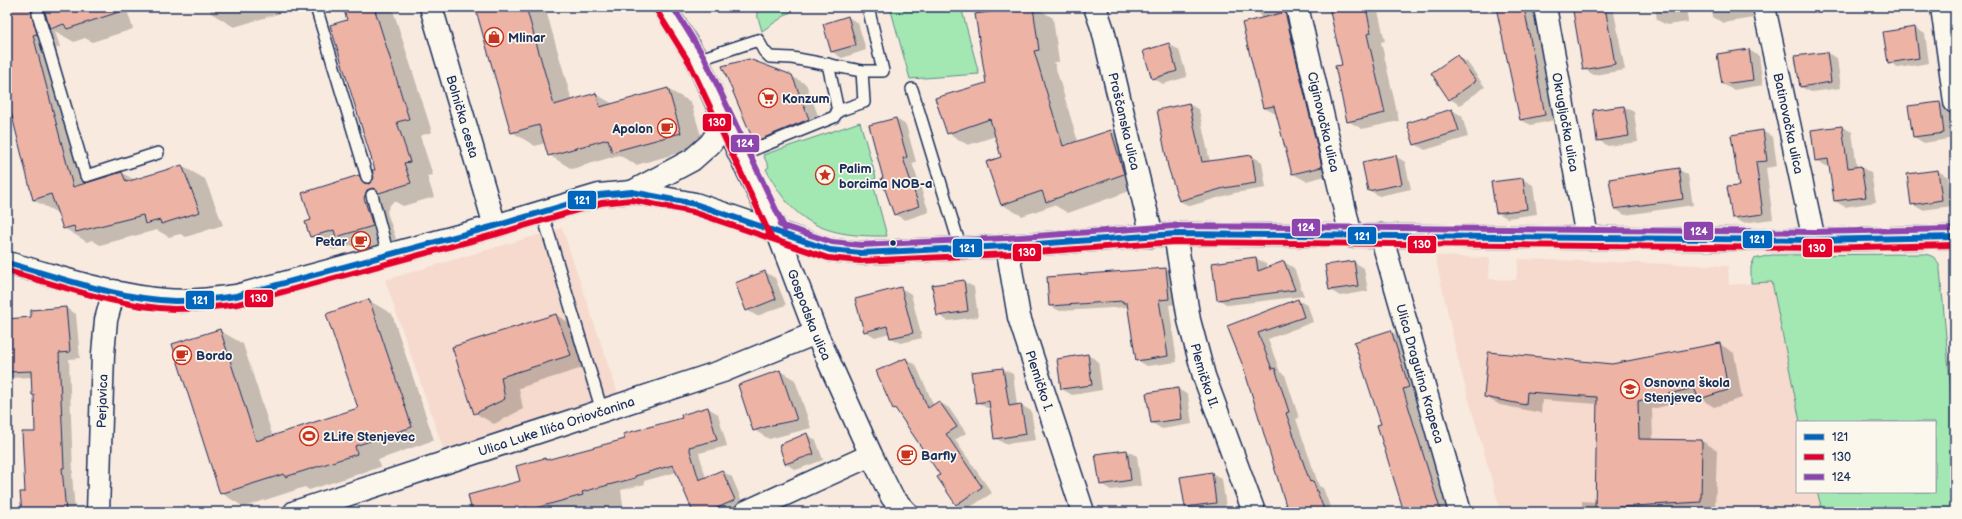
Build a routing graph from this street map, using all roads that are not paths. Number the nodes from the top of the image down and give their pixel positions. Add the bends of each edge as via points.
1 (316, 7) edge
2 (431, 7) edge
3 (664, 7) edge
4 (868, 7) edge
5 (1096, 7) edge
6 (1297, 7) edge
7 (1545, 7) edge
8 (1764, 7) edge
9 (1942, 7) edge
10 (38, 14) dead end
11 (1951, 40) edge
12 (698, 60) junction
13 (828, 64) junction
14 (862, 71) junction
15 (912, 89) dead end
16 (1955, 102) edge
17 (838, 111) junction
18 (725, 123) junction
19 (158, 153) dead end
20 (740, 155) junction
21 (367, 177) dead end
22 (632, 192) junction
23 (372, 195) dead end
24 (542, 212) junction
25 (495, 226) junction
26 (778, 233) junction
27 (1175, 234) junction
28 (1381, 235) junction
29 (1152, 236) junction
30 (1351, 236) junction
31 (1587, 237) junction
32 (1955, 237) edge
33 (1814, 240) junction
34 (1007, 246) junction
35 (960, 249) junction
36 (388, 254) junction
37 (7, 263) edge
38 (114, 291) junction
39 (816, 333) junction
40 (602, 411) junction
41 (871, 455) junction
42 (98, 512) edge
43 (295, 512) edge
44 (746, 512) edge
45 (906, 512) edge
46 (1083, 512) edge
47 (1254, 512) edge
48 (1460, 512) edge

1 - 21 lane
2 - 25 street, Bolnička cesta
3 - 12 street, Gospodska ulica
4 - 14 lane via 884,71
5 - 29 street, Proščanska ulica
6 - 30 street, Ciginovačka ulica
7 - 31 street, Okrugljačka ulica
8 - 33 street, Batinovačka ulica
9 - 11 street
10 - 19 lane via 86,176
11 - 16 street
12 - 13 lane via 758,40 764,52 770,57
12 - 18 street, Gospodska ulica
13 - 14 lane
13 - 17 lane
14 - 17 lane via 864,102
15 - 35 lane
17 - 20 lane via 834,117
18 - 20 street, Gospodska ulica
18 - 22 street via 710,144 692,160
20 - 26 street, Gospodska ulica
22 - 24 street via 599,195
22 - 26 street via 695,204
23 - 36 lane
24 - 25 street
24 - 40 lane
25 - 36 street
26 - 35 street via 841,252
26 - 39 street, Gospodska ulica
27 - 29 street
27 - 30 street
27 - 47 street, Plemičko II. via 1189,320 1204,376
28 - 30 street
28 - 31 street
28 - 48 street, Ulica Dragutina Krapeca
29 - 34 street
31 - 33 street
32 - 33 street
34 - 35 street
34 - 46 street, Plemičko I. via 1019,317
36 - 38 street via 236,296 165,300
37 - 38 street
38 - 42 street, Perjavica via 106,320 103,354
39 - 40 street, Ulica Luke Ilića Oriovčanina via 723,372
39 - 41 street, Gospodska ulica
40 - 43 street, Ulica Luke Ilića Oriovčanina
41 - 44 street
41 - 45 street, Gospodska ulica via 892,497

